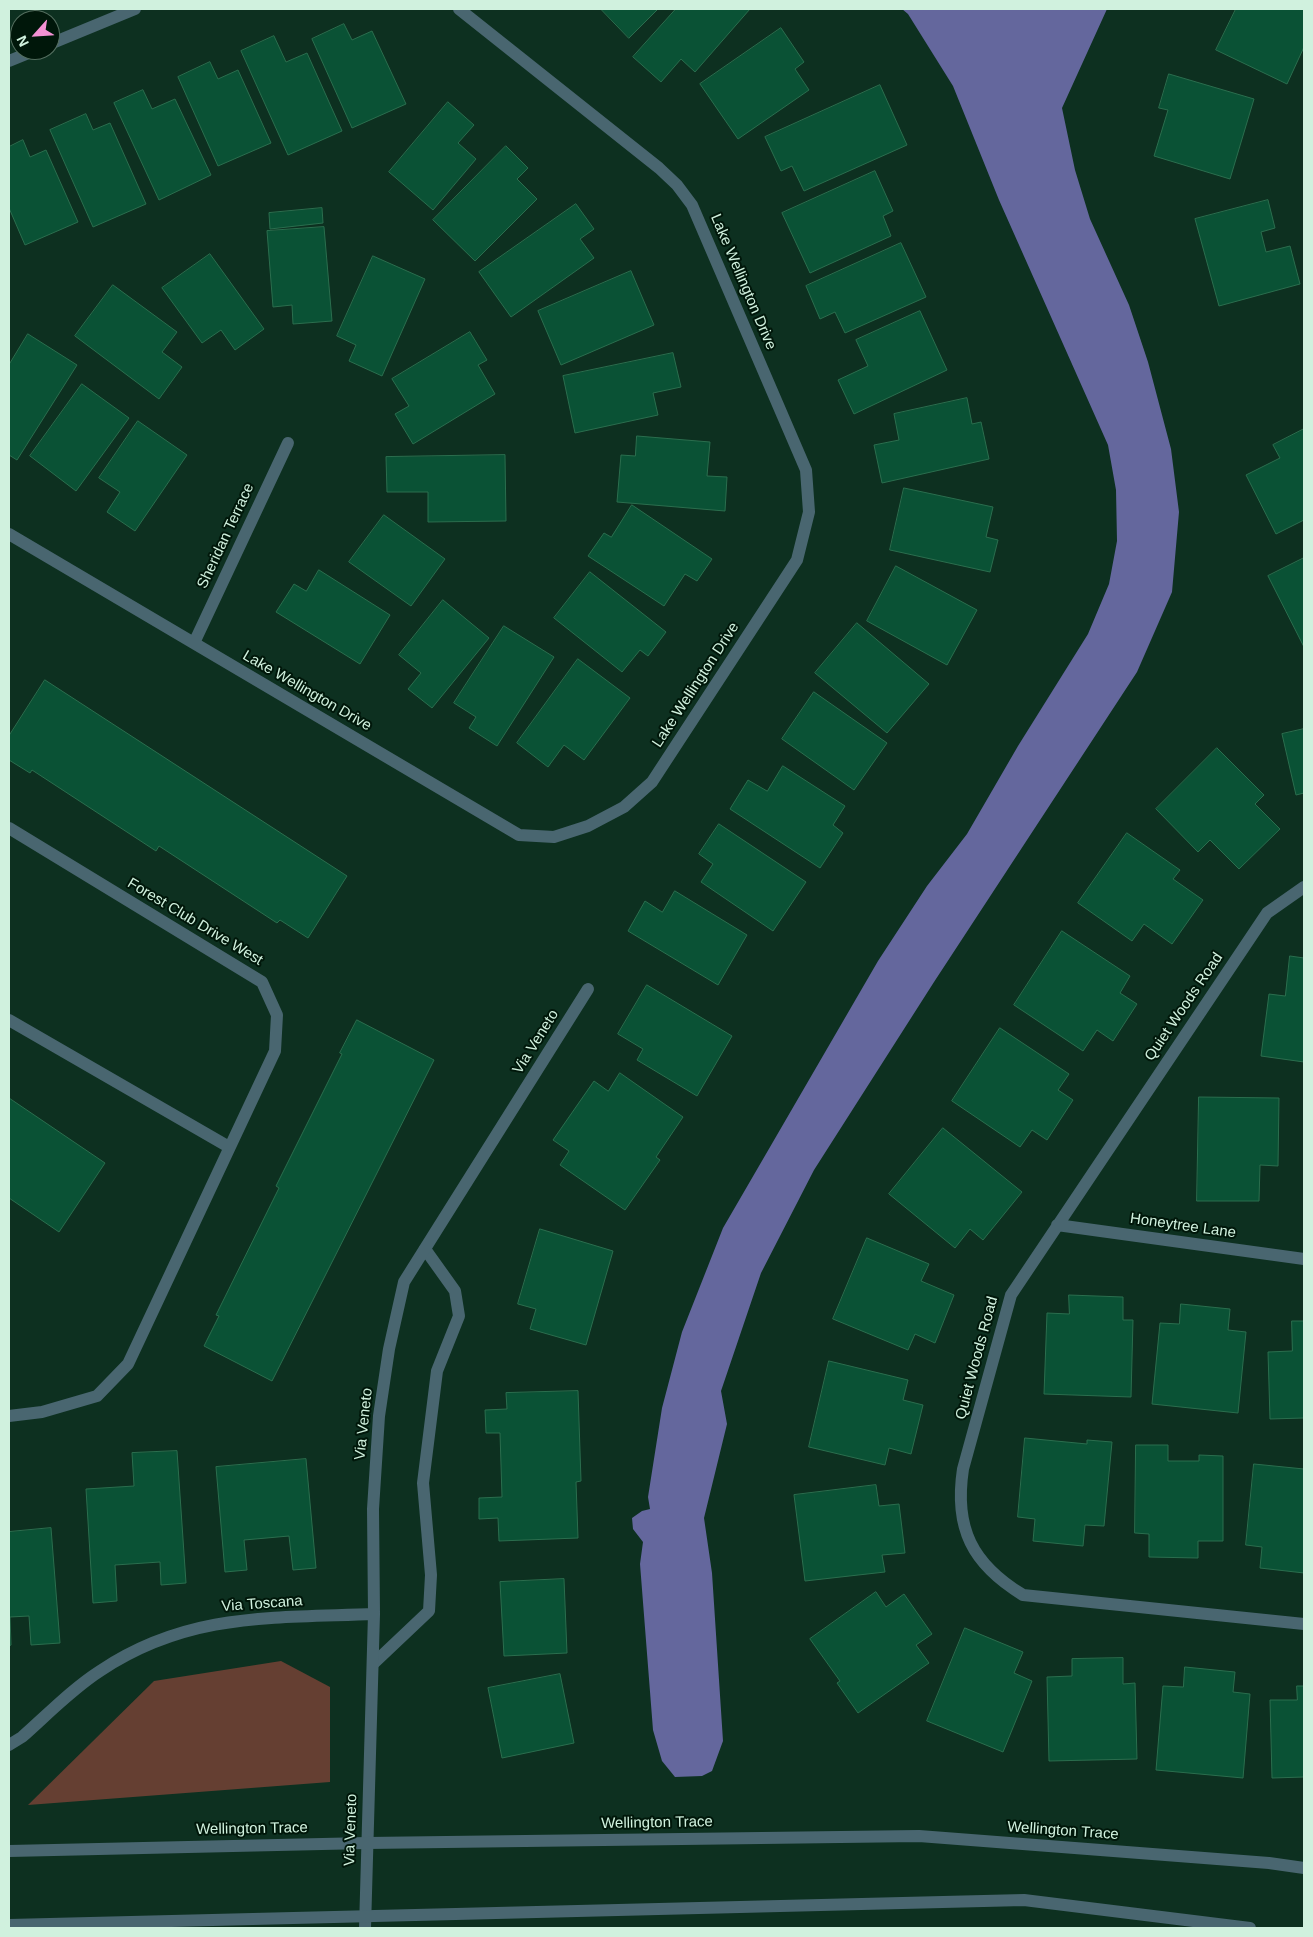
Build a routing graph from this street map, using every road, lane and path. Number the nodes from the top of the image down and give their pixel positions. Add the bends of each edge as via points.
1 (134, 9) edge
2 (459, 9) edge
3 (60, 40) edge
4 (288, 443) dead end
5 (9, 534) edge
6 (194, 643) junction
7 (9, 828) edge
8 (1304, 887) edge
9 (588, 989) dead end
10 (9, 1020) edge
11 (229, 1147) junction
12 (1057, 1225) junction
13 (425, 1249) junction
14 (1304, 1259) edge
15 (9, 1416) edge
16 (374, 1614) junction
17 (1304, 1624) edge
18 (373, 1664) junction
19 (9, 1745) edge
20 (367, 1842) junction
21 (9, 1851) edge
22 (1304, 1868) edge
23 (365, 1923) edge
24 (9, 1925) edge
25 (1250, 1928) edge

1 - 3 street
2 - 6 street, Lake Wellington Drive via 659,168 692,205 806,470 810,512 797,560 652,782 624,807 588,826 554,837 519,835
4 - 6 street, Sheridan Terrace
5 - 6 street, Lake Wellington Drive
7 - 11 street, Forest Club Drive West via 262,982 277,1015 275,1050
8 - 12 street, Quiet Woods Road via 1268,913
9 - 13 street, Via Veneto
10 - 11 street
11 - 15 street, Forest Club Drive West via 128,1364 97,1396 42,1412
12 - 14 street, Honeytree Lane
12 - 17 street, Quiet Woods Road via 1011,1295 1003,1322 959,1494 962,1519 970,1543 1002,1582 1023,1594
13 - 16 street, Via Veneto via 404,1282 389,1349 373,1509
13 - 18 street via 455,1291 459,1316 437,1371 423,1483 432,1574 429,1612
16 - 18 street, Via Veneto
16 - 19 street, Via Toscana via 236,1620 188,1630 142,1647 99,1671
18 - 20 street, Via Veneto
20 - 21 street, Wellington Trace
20 - 22 street, Wellington Trace via 919,1836 1269,1862
20 - 23 street, Via Veneto
23 - 24 street
23 - 25 street via 1024,1900

